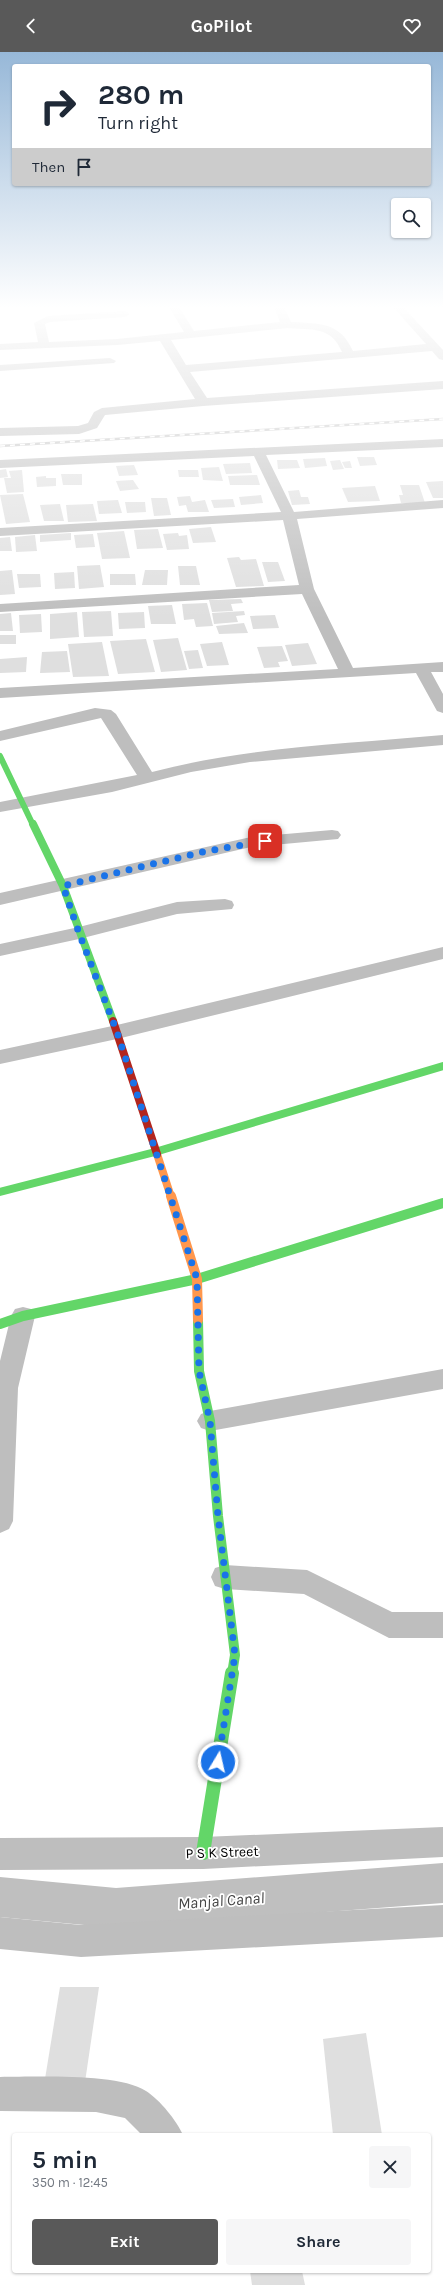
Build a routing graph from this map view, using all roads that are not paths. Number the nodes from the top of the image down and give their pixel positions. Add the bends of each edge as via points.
1 (110, 411) edge
2 (0, 432) edge
3 (443, 444) edge
4 (259, 453) junction
5 (0, 464) edge
6 (443, 504) edge
7 (288, 516) junction
8 (0, 532) edge
9 (307, 589) junction
10 (0, 608) edge
11 (443, 667) edge
12 (421, 669) junction
13 (347, 672) junction
14 (0, 693) edge
15 (443, 708) edge
16 (0, 736) edge
17 (443, 740) edge
18 (0, 756) edge
19 (147, 778) junction
20 (21, 802) junction
21 (0, 807) edge
22 (332, 836) dead end
23 (63, 886) junction
24 (0, 899) edge
25 (224, 905) dead end
26 (79, 933) junction
27 (0, 950) edge
28 (443, 953) edge
29 (117, 1032) junction
30 (0, 1057) edge
31 (443, 1066) edge
32 (155, 1152) junction
33 (0, 1192) edge
34 (443, 1203) edge
35 (197, 1279) junction
36 (23, 1316) junction
37 (0, 1324) edge
38 (443, 1379) edge
39 (210, 1421) junction
40 (0, 1521) edge
41 (225, 1577) junction
42 (443, 1624) edge
43 (443, 1842) edge
44 (202, 1853) junction
45 (0, 1854) edge
46 (443, 1921) edge
47 (0, 1933) edge
48 (0, 2094) edge
49 (164, 2133) edge

1 - 2 street via 102,412 92,425 79,430
3 - 4 street
4 - 5 street
4 - 7 street
6 - 7 street
7 - 8 street
7 - 9 street
9 - 10 street
9 - 13 street
11 - 12 street
12 - 13 street
12 - 15 street
13 - 14 street
16 - 19 street via 95,713 105,713 110,717
17 - 19 street via 250,758 190,767
18 - 20 street
19 - 20 street via 112,787
20 - 21 street
20 - 23 street
22 - 23 street via 251,842
23 - 24 street
23 - 26 street
25 - 26 street via 177,908
26 - 27 street
26 - 29 street
28 - 29 street
29 - 30 street
29 - 32 street
31 - 32 street
32 - 33 street
32 - 35 street
34 - 35 street
35 - 36 street
35 - 39 street via 199,1371
36 - 37 street
36 - 40 street via 6,1388
38 - 39 street
39 - 41 street
41 - 42 street via 307,1582 389,1625
41 - 44 street via 235,1655
43 - 44 street, P S K Street
44 - 45 street, P S K Street
46 - 47 street via 81,1941
48 - 49 street via 96,2095 134,2103

